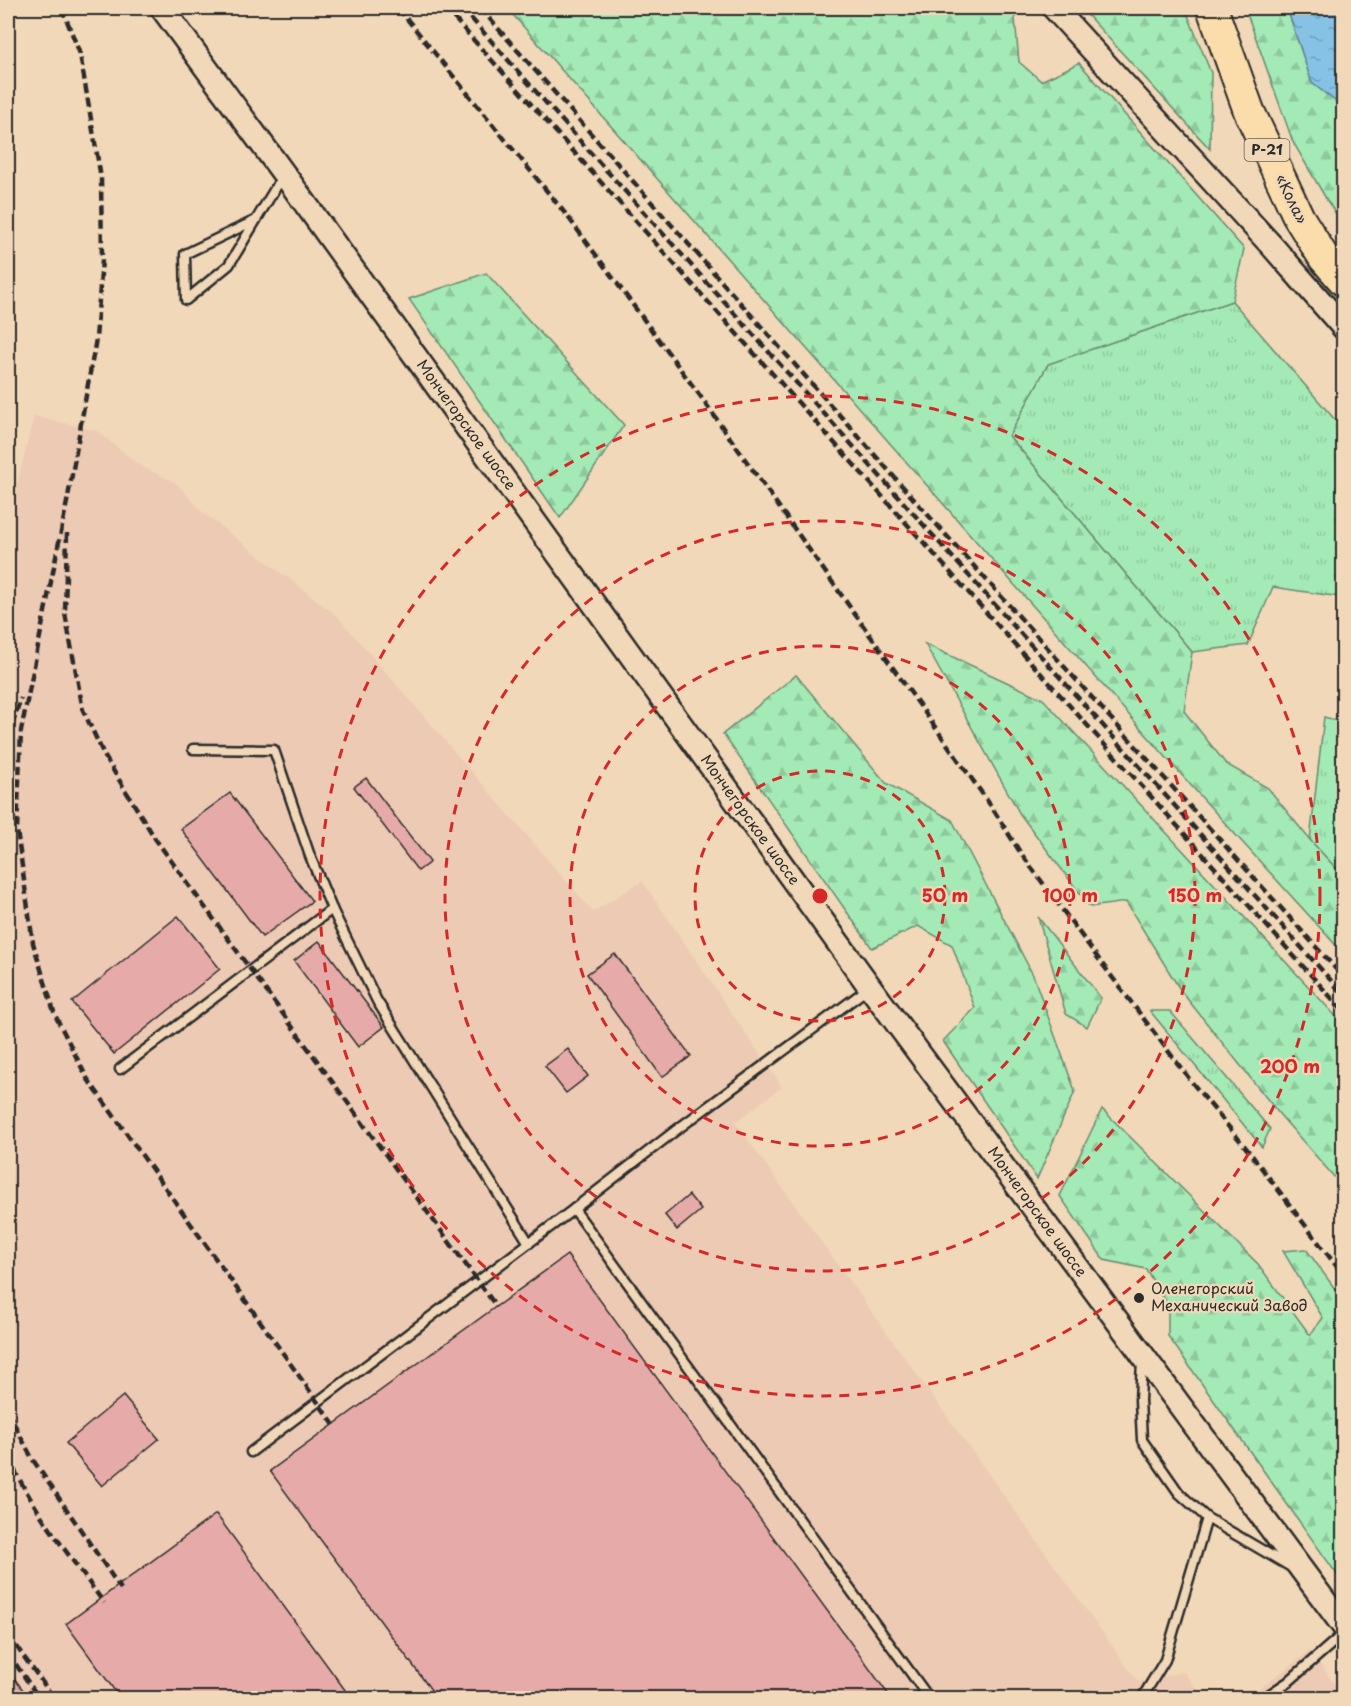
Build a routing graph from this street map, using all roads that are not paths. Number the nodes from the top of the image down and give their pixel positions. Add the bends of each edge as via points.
1 (162, 8) edge
2 (1054, 8) edge
3 (1212, 8) edge
4 (284, 174) junction
5 (256, 220) junction
6 (1344, 281) edge
7 (1344, 328) edge
8 (193, 749) dead end
9 (332, 909) junction
10 (870, 987) junction
11 (120, 1069) dead end
12 (574, 1209) junction
13 (529, 1243) junction
14 (1142, 1355) junction
15 (251, 1452) dead end
16 (1207, 1518) junction
17 (1303, 1575) junction
18 (1344, 1628) edge
19 (1344, 1633) edge
20 (929, 1698) edge
21 (1142, 1698) edge
22 (1264, 1698) edge

1 - 4 street, Мончегорское шоссе
2 - 7 street
3 - 6 highway, «Кола» / Р-21 via 1249,111 1299,218
4 - 5 lane
4 - 10 street, Мончегорское шоссе
5 - 5 lane via 229,266 186,300 185,254
8 - 9 lane via 274,750
9 - 11 lane
9 - 13 lane via 377,1001
10 - 12 lane
10 - 14 street, Мончегорское шоссе
12 - 13 lane
12 - 20 lane
13 - 15 lane
14 - 16 lane via 1142,1440 1179,1492
14 - 17 street, Мончегорское шоссе
16 - 17 lane
16 - 21 lane via 1165,1660
17 - 18 street, Мончегорское шоссе
19 - 22 lane

